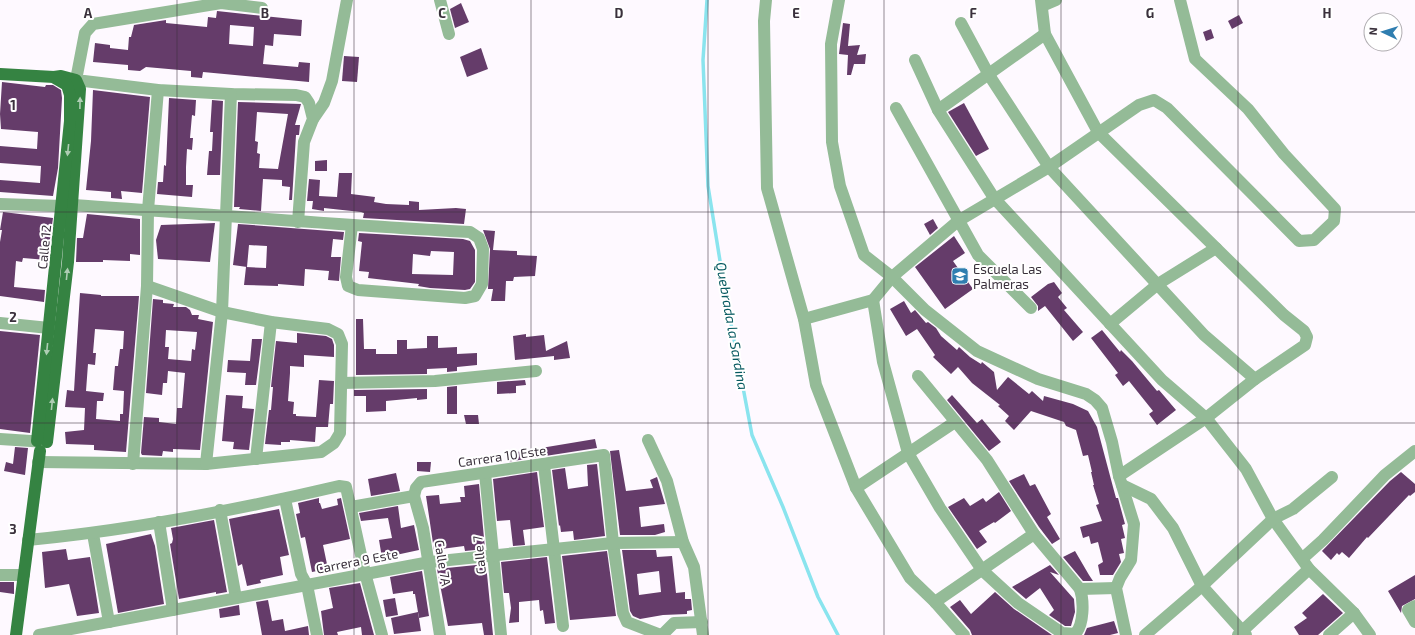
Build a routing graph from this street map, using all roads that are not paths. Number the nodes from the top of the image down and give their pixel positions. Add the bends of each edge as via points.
1 (347, 0) edge
2 (440, 0) edge
3 (766, 0) edge
4 (838, 0) edge
5 (1056, 0) edge
6 (1180, 0) edge
7 (1042, 3) edge
8 (262, 8) dead end
9 (962, 23) dead end
10 (449, 34) dead end
11 (1045, 34) junction
12 (915, 60) dead end
13 (0, 74) edge
14 (989, 75) junction
15 (54, 77) junction
16 (76, 80) junction
17 (158, 90) junction
18 (231, 94) junction
19 (896, 108) dead end
20 (938, 110) junction
21 (313, 119) junction
22 (1098, 132) junction
23 (1049, 166) junction
24 (994, 198) junction
25 (0, 204) edge
26 (68, 205) junction
27 (148, 210) junction
28 (227, 215) junction
29 (958, 221) junction
30 (298, 222) junction
31 (352, 225) junction
32 (1216, 248) junction
33 (892, 277) junction
34 (1158, 284) junction
35 (147, 286) junction
36 (873, 300) junction
37 (1031, 308) dead end
38 (222, 312) junction
39 (804, 319) junction
40 (271, 322) junction
41 (0, 323) edge
42 (1110, 324) junction
43 (49, 328) junction
44 (536, 371) dead end
45 (918, 376) dead end
46 (1255, 379) junction
47 (341, 383) junction
48 (1206, 418) junction
49 (955, 422) junction
50 (0, 439) edge
51 (648, 440) dead end
52 (40, 449) junction
53 (1415, 451) edge
54 (908, 453) junction
55 (256, 459) junction
56 (133, 464) junction
57 (206, 464) junction
58 (544, 465) junction
59 (485, 473) junction
60 (1332, 477) dead end
61 (1120, 481) junction
62 (856, 488) junction
63 (414, 496) junction
64 (284, 499) junction
65 (351, 507) junction
66 (220, 510) junction
67 (1273, 519) junction
68 (159, 522) junction
69 (93, 534) junction
70 (1034, 534) junction
71 (28, 540) junction
72 (683, 542) junction
73 (613, 543) junction
74 (554, 548) junction
75 (493, 555) junction
76 (430, 562) junction
77 (1306, 564) junction
78 (982, 570) junction
79 (365, 573) junction
80 (0, 575) edge
81 (24, 575) junction
82 (306, 585) junction
83 (1202, 586) junction
84 (1116, 588) junction
85 (1080, 589) junction
86 (236, 598) junction
87 (935, 602) junction
88 (1415, 606) edge
89 (173, 610) junction
90 (1354, 613) junction
91 (109, 622) junction
92 (702, 622) junction
93 (1415, 622) edge
94 (563, 626) dead end
95 (1242, 634) edge
96 (16, 635) edge
97 (39, 635) edge
98 (317, 635) edge
99 (382, 635) edge
100 (440, 635) edge
101 (501, 635) edge
102 (662, 635) edge
103 (703, 635) edge
104 (964, 635) edge
105 (1126, 635) edge
106 (1145, 635) edge
107 (1329, 635) edge
108 (1370, 635) edge

1 - 21 street via 332,81 324,103
2 - 10 street
3 - 39 street via 764,21 767,188
4 - 33 street via 831,44 830,96 832,142 840,186 864,255
5 - 7 street
6 - 22 street via 1195,59 1248,109 1284,154 1335,208 1334,221 1314,240 1299,241 1167,108 1154,100 1139,105
7 - 11 street
8 - 16 street, Calle 12 via 221,2 93,24 85,33
9 - 14 street
11 - 14 street
11 - 22 street
12 - 20 street
13 - 15 main road
14 - 20 street
14 - 23 street
15 - 16 main road
15 -> 26 main road, Calle 12 via 67,85 70,96
16 - 17 street
26 -> 16 main road, Calle 12 via 80,106 80,89
17 - 18 street
17 - 27 street
18 - 21 street via 305,97
18 - 28 street
19 - 29 street
20 - 24 street
21 - 30 street via 304,142
22 - 23 street
22 - 32 street
23 - 24 street
23 - 34 street
24 - 29 street
24 - 42 street
25 - 26 street
26 - 27 street
26 - 43 main road, Calle 12
52 -> 26 main road, Calle 12
27 - 28 street
27 - 35 street
28 - 30 street
28 - 38 street
29 - 33 street
29 - 37 street via 978,255
30 - 31 street
31 - 31 street via 470,232 479,238 483,249 482,284 475,296 465,298 358,290 348,286 346,277
32 - 34 street
32 - 46 street via 1284,316 1304,331 1307,337 1305,345
33 - 36 street
33 - 61 street via 925,310 977,351 1038,379 1086,394 1095,400 1102,408
34 - 42 street
34 - 46 street via 1204,335
35 - 38 street
35 - 56 street
36 - 39 street
36 - 54 street via 883,362
38 - 40 street
38 - 57 street
39 - 62 street via 816,385
40 - 47 street via 328,329 338,334 342,344
40 - 55 street
41 - 43 street
42 - 48 street via 1162,380
43 -> 52 main road, Calle 12
44 - 47 street via 435,381
45 - 49 street
46 - 48 street
47 - 55 street via 340,433 334,443 321,452
48 - 61 street
48 - 67 street via 1246,469
49 - 54 street
49 - 70 street via 987,460
50 - 52 street
51 - 72 street via 667,481
52 - 56 street
52 - 71 main road, Calle 12
53 - 77 street via 1386,475 1322,540
54 - 62 street
54 - 78 street via 940,508
55 - 57 street
56 - 57 street
58 - 59 street, Carrera 10 Este
58 - 73 street, Carrera 10 Este via 604,455
58 - 74 street
59 - 63 street, Carrera 10 Este via 421,482
59 - 75 street, Calle 7
60 - 67 street via 1293,509
61 - 83 street via 1151,499 1173,528
61 - 84 street via 1134,524 1131,560
62 - 87 street via 910,578
63 - 65 street
63 - 76 street, Calle 7A
64 - 65 street via 339,486 346,487
64 - 66 street
64 - 82 street via 301,574
65 - 79 street
66 - 68 street
66 - 86 street
67 - 77 street
67 - 83 street
68 - 69 street
68 - 89 street
69 - 71 street
69 - 91 street
70 - 78 street
70 - 85 street
71 - 81 main road, Calle 12
72 - 73 street, Carrera 9 Este
72 - 92 street via 694,567
73 - 74 street, Carrera 9 Este
73 - 102 street via 627,622
74 - 75 street, Carrera 9 Este
74 - 94 street
75 - 76 street, Carrera 9 Este
75 - 101 street, Calle 7
76 - 79 street, Carrera 9 Este
76 - 100 street, Calle 7A
77 - 90 street
77 - 95 street
78 - 85 street via 1018,603 1062,633 1075,634 1080,629 1083,596
78 - 87 street
79 - 82 street, Carrera 9 Este
79 - 99 street
80 - 81 street
81 - 96 main road, Calle 12
82 - 86 street, Carrera 9 Este
82 - 98 street
83 - 95 street
83 - 106 street
84 - 85 street
84 - 105 street
86 - 89 street, Carrera 9 Este
87 - 104 street
88 - 93 street via 1408,610
89 - 91 street, Carrera 9 Este
90 - 107 street
90 - 108 street
91 - 97 street, Carrera 9 Este
92 - 102 street via 674,623
92 - 103 street

